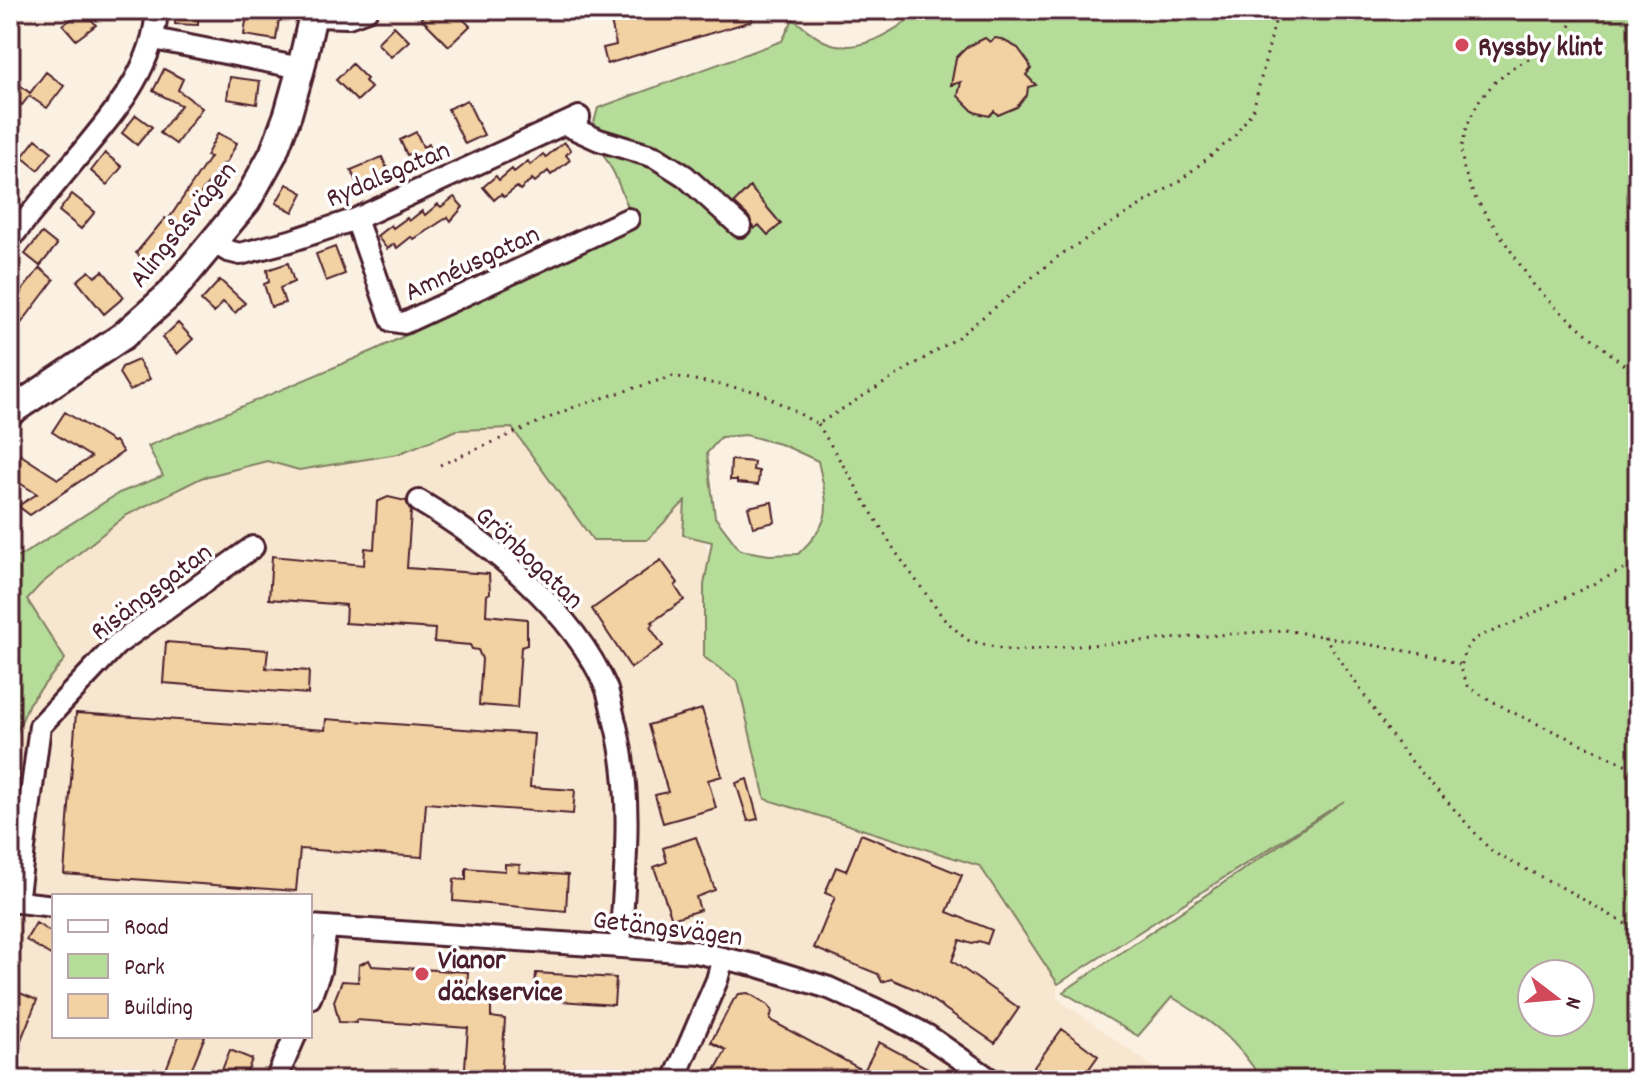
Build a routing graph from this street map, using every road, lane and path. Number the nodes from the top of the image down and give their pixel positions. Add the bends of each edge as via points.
1 (157, 10) edge
2 (367, 10) edge
3 (1278, 10) edge
4 (1577, 10) edge
5 (313, 13) edge
6 (154, 39) junction
7 (301, 68) junction
8 (356, 219) junction
9 (628, 219) dead end
10 (740, 226) dead end
11 (10, 239) edge
12 (214, 242) junction
13 (1638, 377) edge
14 (10, 412) edge
15 (818, 424) junction
16 (440, 465) dead end
17 (419, 501) dead end
18 (253, 547) dead end
19 (1638, 562) edge
20 (1324, 636) junction
21 (1462, 665) junction
22 (1638, 770) edge
23 (13, 901) edge
24 (52, 906) edge
25 (318, 927) edge
26 (1638, 931) edge
27 (620, 946) junction
28 (723, 958) junction
29 (312, 993) edge
30 (294, 1038) edge
31 (276, 1080) edge
32 (674, 1080) edge
33 (991, 1080) edge

1 - 6 street
2 - 5 street via 348,17
3 - 15 path via 1253,110 1234,137 1178,182 1060,255 957,338
4 - 13 path via 1559,43 1514,67 1478,102 1461,149 1464,170 1474,196 1533,284
5 - 7 main road, Alingsåsvägen
6 - 7 street
6 - 11 street via 126,99
7 - 12 main road, Alingsåsvägen via 273,154 247,201
8 - 9 street, Amnéusgatan via 392,321 404,323
8 - 10 street, Rydalsgatan via 571,121 599,140 655,157 685,176
8 - 12 street, Rydalsgatan via 240,254
12 - 14 main road, Alingsåsvägen via 169,295 123,336
15 - 16 path via 759,392 673,376 574,407
15 - 20 path via 895,551 944,619 967,640 1011,651 1285,630
17 - 27 street, Grönbogatan via 500,558 550,604 583,646 606,688 627,800
18 - 23 street, Risängsgatan via 116,645 40,726
19 - 21 path via 1474,639
20 - 21 path
20 - 26 path via 1400,748 1492,852
21 - 22 path via 1469,688
23 - 24 street
25 - 27 street, Getängsvägen
25 - 29 street via 320,971
27 - 28 street, Getängsvägen
28 - 32 street
28 - 33 street, Getängsvägen via 829,988 891,1016
30 - 31 street

